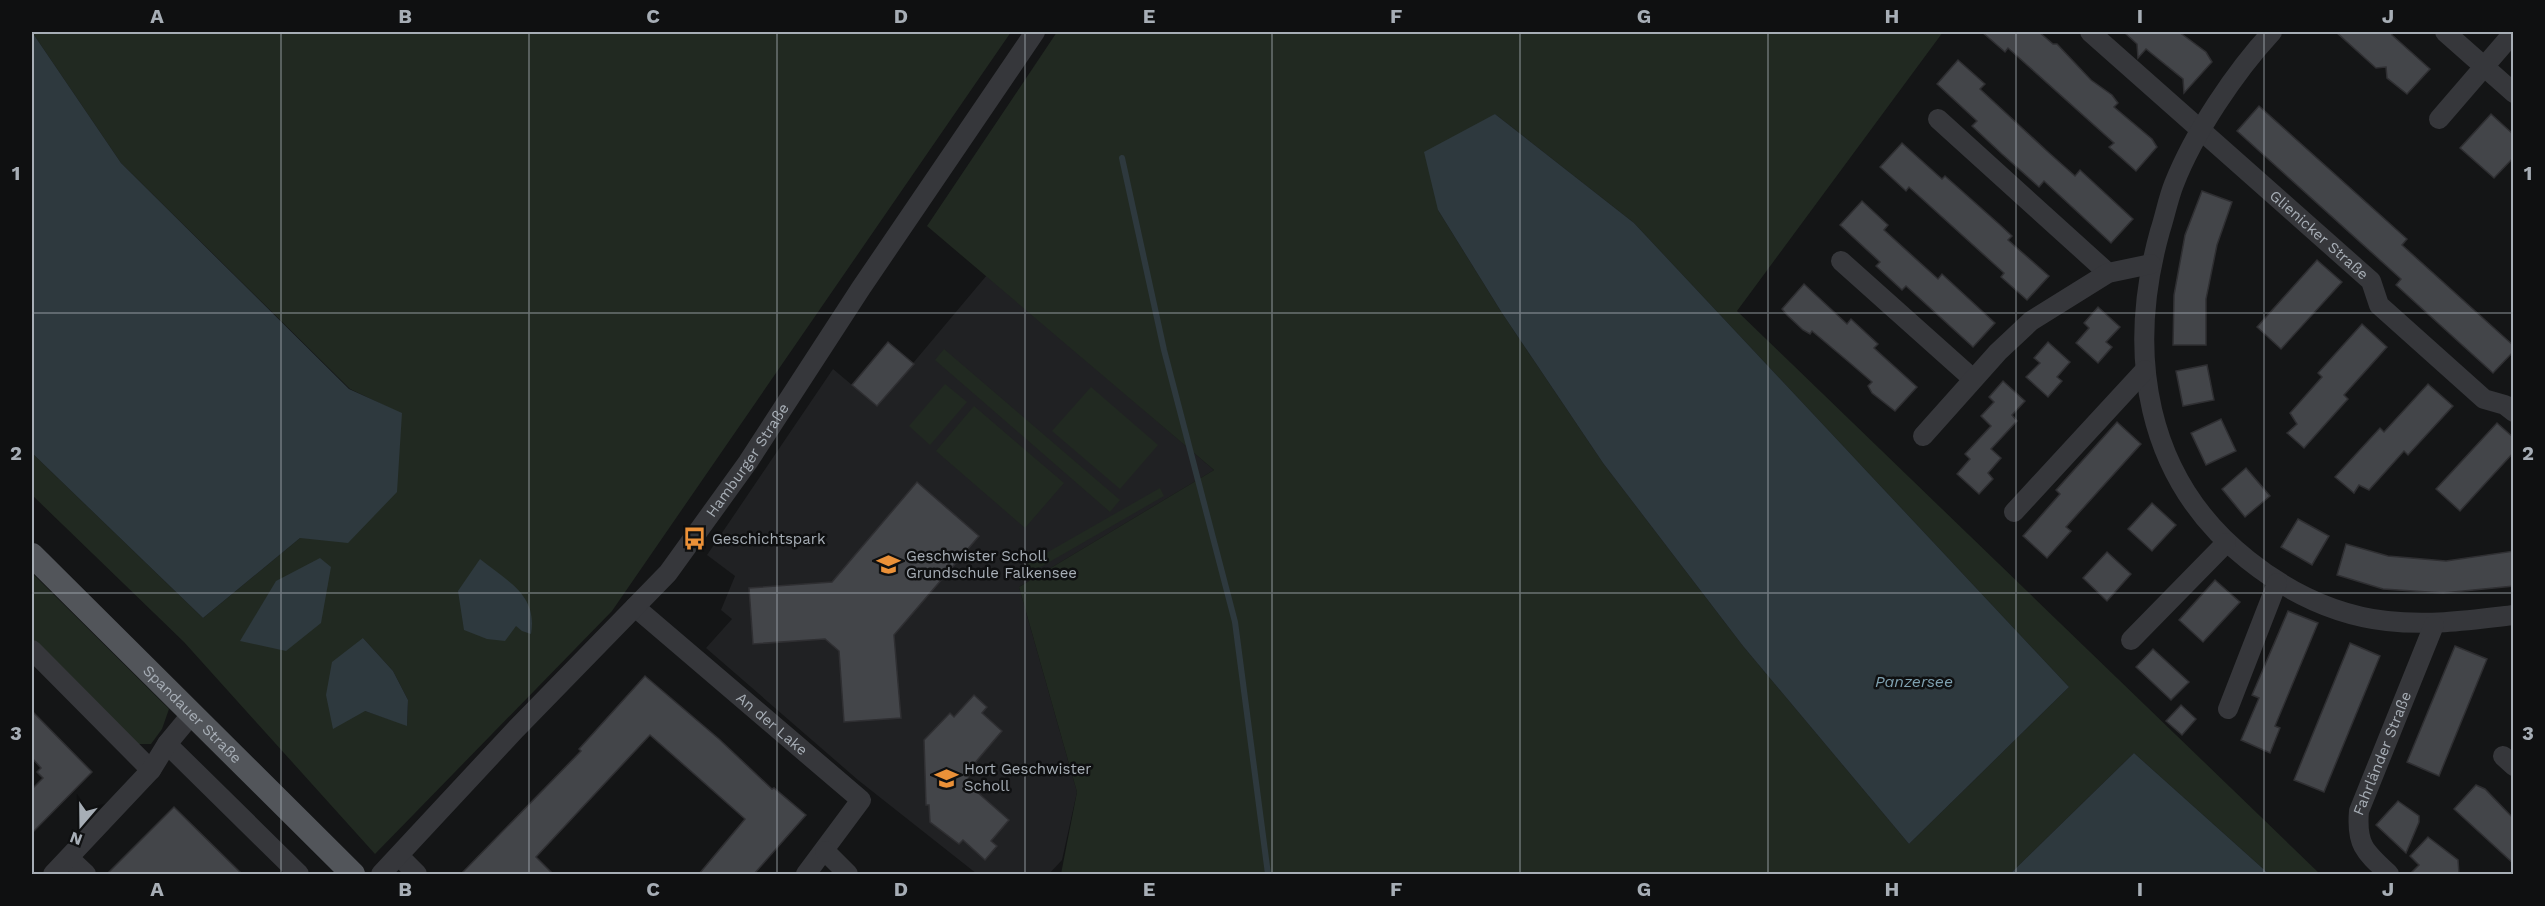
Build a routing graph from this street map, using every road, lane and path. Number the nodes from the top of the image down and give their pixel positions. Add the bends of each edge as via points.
1 (1035, 32) edge
2 (2090, 32) edge
3 (2272, 32) edge
4 (2445, 32) edge
5 (2514, 32) edge
6 (2484, 66) junction
7 (2514, 93) edge
8 (1938, 119) dead end
9 (2439, 119) dead end
10 (2200, 128) junction
11 (1840, 261) dead end
12 (2151, 264) junction
13 (2108, 273) junction
14 (2145, 370) junction
15 (1973, 379) junction
16 (2514, 412) edge
17 (1923, 436) dead end
18 (2014, 512) dead end
19 (2226, 543) junction
20 (32, 555) edge
21 (2277, 584) junction
22 (635, 607) junction
23 (2514, 615) edge
24 (2434, 625) junction
25 (2132, 640) dead end
26 (32, 650) edge
27 (2228, 709) dead end
28 (191, 715) junction
29 (166, 744) junction
30 (151, 770) junction
31 (825, 851) junction
32 (399, 856) junction
33 (69, 858) junction
34 (53, 874) edge
35 (86, 874) edge
36 (299, 874) edge
37 (353, 874) edge
38 (381, 874) edge
39 (417, 874) edge
40 (806, 874) edge
41 (848, 874) edge
42 (2389, 874) edge

1 - 22 street, Hamburger Straße via 748,462 668,573
2 - 10 street, Glienicker Straße
3 - 10 street
4 - 6 street
5 - 6 street
6 - 7 street
6 - 9 street
8 - 13 street
10 - 12 street via 2173,185
10 - 16 street, Glienicker Straße via 2371,281 2379,305 2484,399
11 - 15 street
12 - 13 street
12 - 14 street via 2144,327
13 - 15 street via 2031,321
14 - 18 street
14 - 19 street via 2153,419 2168,462 2191,502
15 - 17 street
19 - 21 street
19 - 25 street
20 - 28 main road, Spandauer Straße
21 - 24 street via 2345,612 2385,621
21 - 27 street
22 - 31 street, An der Lake via 861,800
22 - 32 street, Hamburger Straße
23 - 24 street
24 - 42 street, Fahrländer Straße via 2359,811 2358,838
26 - 30 street
28 - 29 street
28 - 37 main road, Spandauer Straße
29 - 30 street
29 - 36 street
30 - 33 street
31 - 40 street, An der Lake
31 - 41 street
32 - 38 street, Hamburger Straße
32 - 39 street
33 - 34 street
33 - 35 street

